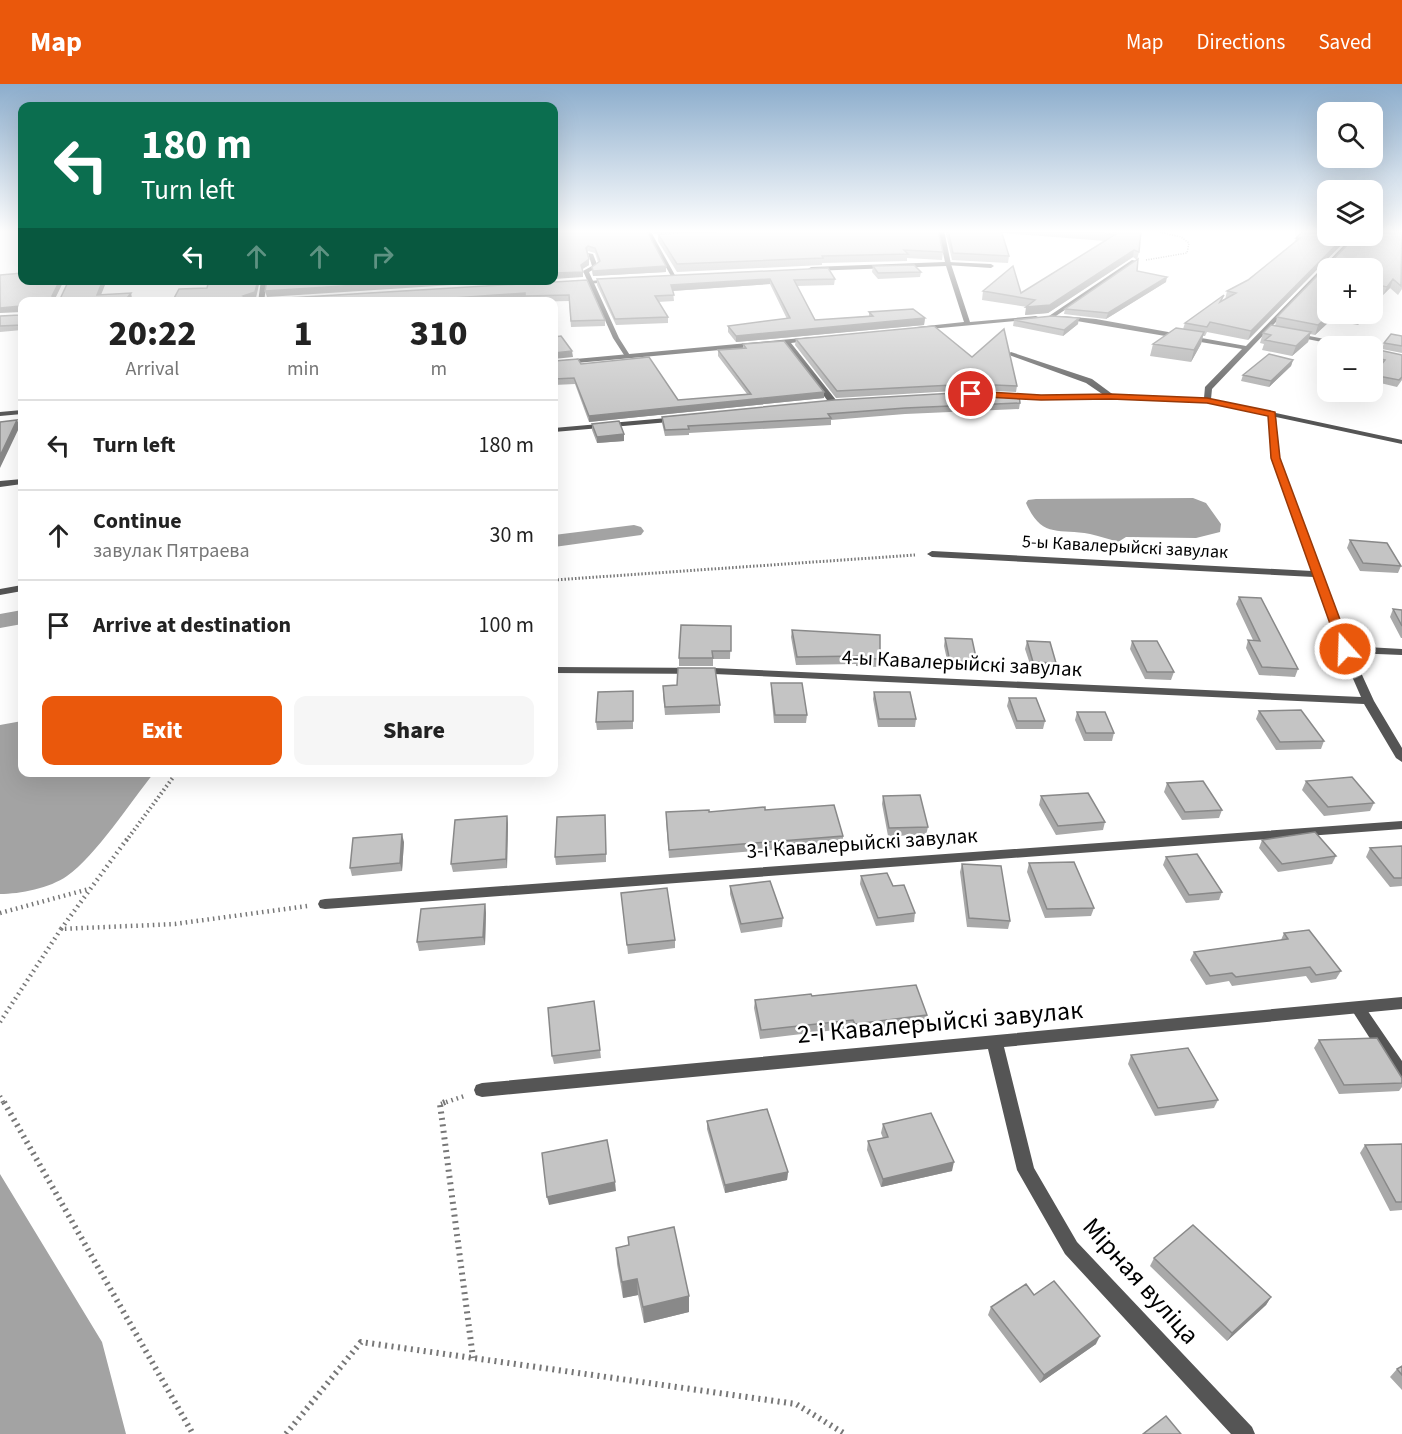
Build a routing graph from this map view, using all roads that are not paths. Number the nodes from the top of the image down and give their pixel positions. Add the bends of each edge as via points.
1 (597, 293) edge
2 (958, 293) edge
3 (1087, 293) edge
4 (1299, 293) edge
5 (1052, 317) junction
6 (968, 324) junction
7 (911, 329) edge
8 (1263, 329) junction
9 (1274, 331) edge
10 (1285, 333) edge
11 (820, 338) edge
12 (1317, 339) edge
13 (786, 341) junction
14 (1246, 348) junction
15 (1383, 353) edge
16 (1011, 354) edge
17 (628, 357) junction
18 (1402, 357) edge
19 (558, 363) edge
20 (994, 395) edge
21 (1111, 396) junction
22 (1207, 400) junction
23 (845, 401) edge
24 (833, 402) junction
25 (821, 403) edge
26 (18, 412) edge
27 (0, 414) edge
28 (1272, 414) junction
29 (691, 417) edge
30 (558, 430) edge
31 (1402, 442) edge
32 (18, 482) edge
33 (0, 484) edge
34 (932, 554) road end
35 (1317, 574) junction
36 (18, 589) edge
37 (0, 592) edge
38 (1345, 649) junction
39 (1402, 652) edge
40 (558, 670) edge
41 (1368, 701) junction
42 (1402, 758) edge
43 (1402, 825) edge
44 (325, 904) road end
45 (1402, 1003) edge
46 (1358, 1008) junction
47 (995, 1043) junction
48 (1402, 1074) edge
49 (482, 1090) road end
50 (1245, 1434) edge

1 - 17 street
2 - 6 street
3 - 5 street
4 - 8 street
5 - 6 street
5 - 14 street
6 - 7 street
8 - 9 street
8 - 14 street
10 - 12 street
11 - 13 street
13 - 17 street
13 - 24 street
14 - 22 street via 1208,389
15 - 18 street
16 - 21 street via 1089,381
17 - 19 street
20 - 21 street
21 - 22 street
22 - 28 street
23 - 24 street
24 - 25 street
26 - 27 street
28 - 31 street
28 - 35 street via 1275,458
29 - 30 street
32 - 33 street
34 - 35 street, 5-ы Кавалерыйскі завулак
35 - 38 street
36 - 37 street
38 - 39 street
38 - 41 street
40 - 41 street, 4-ы Кавалерыйскі завулак via 714,671
41 - 42 street
43 - 44 street, 3-і Кавалерыйскі завулак
45 - 46 street, 2-і Кавалерыйскі завулак
46 - 47 street, 2-і Кавалерыйскі завулак
46 - 48 street
47 - 49 street, 2-і Кавалерыйскі завулак
47 - 50 street, Мірная вуліца via 1026,1170 1071,1248

